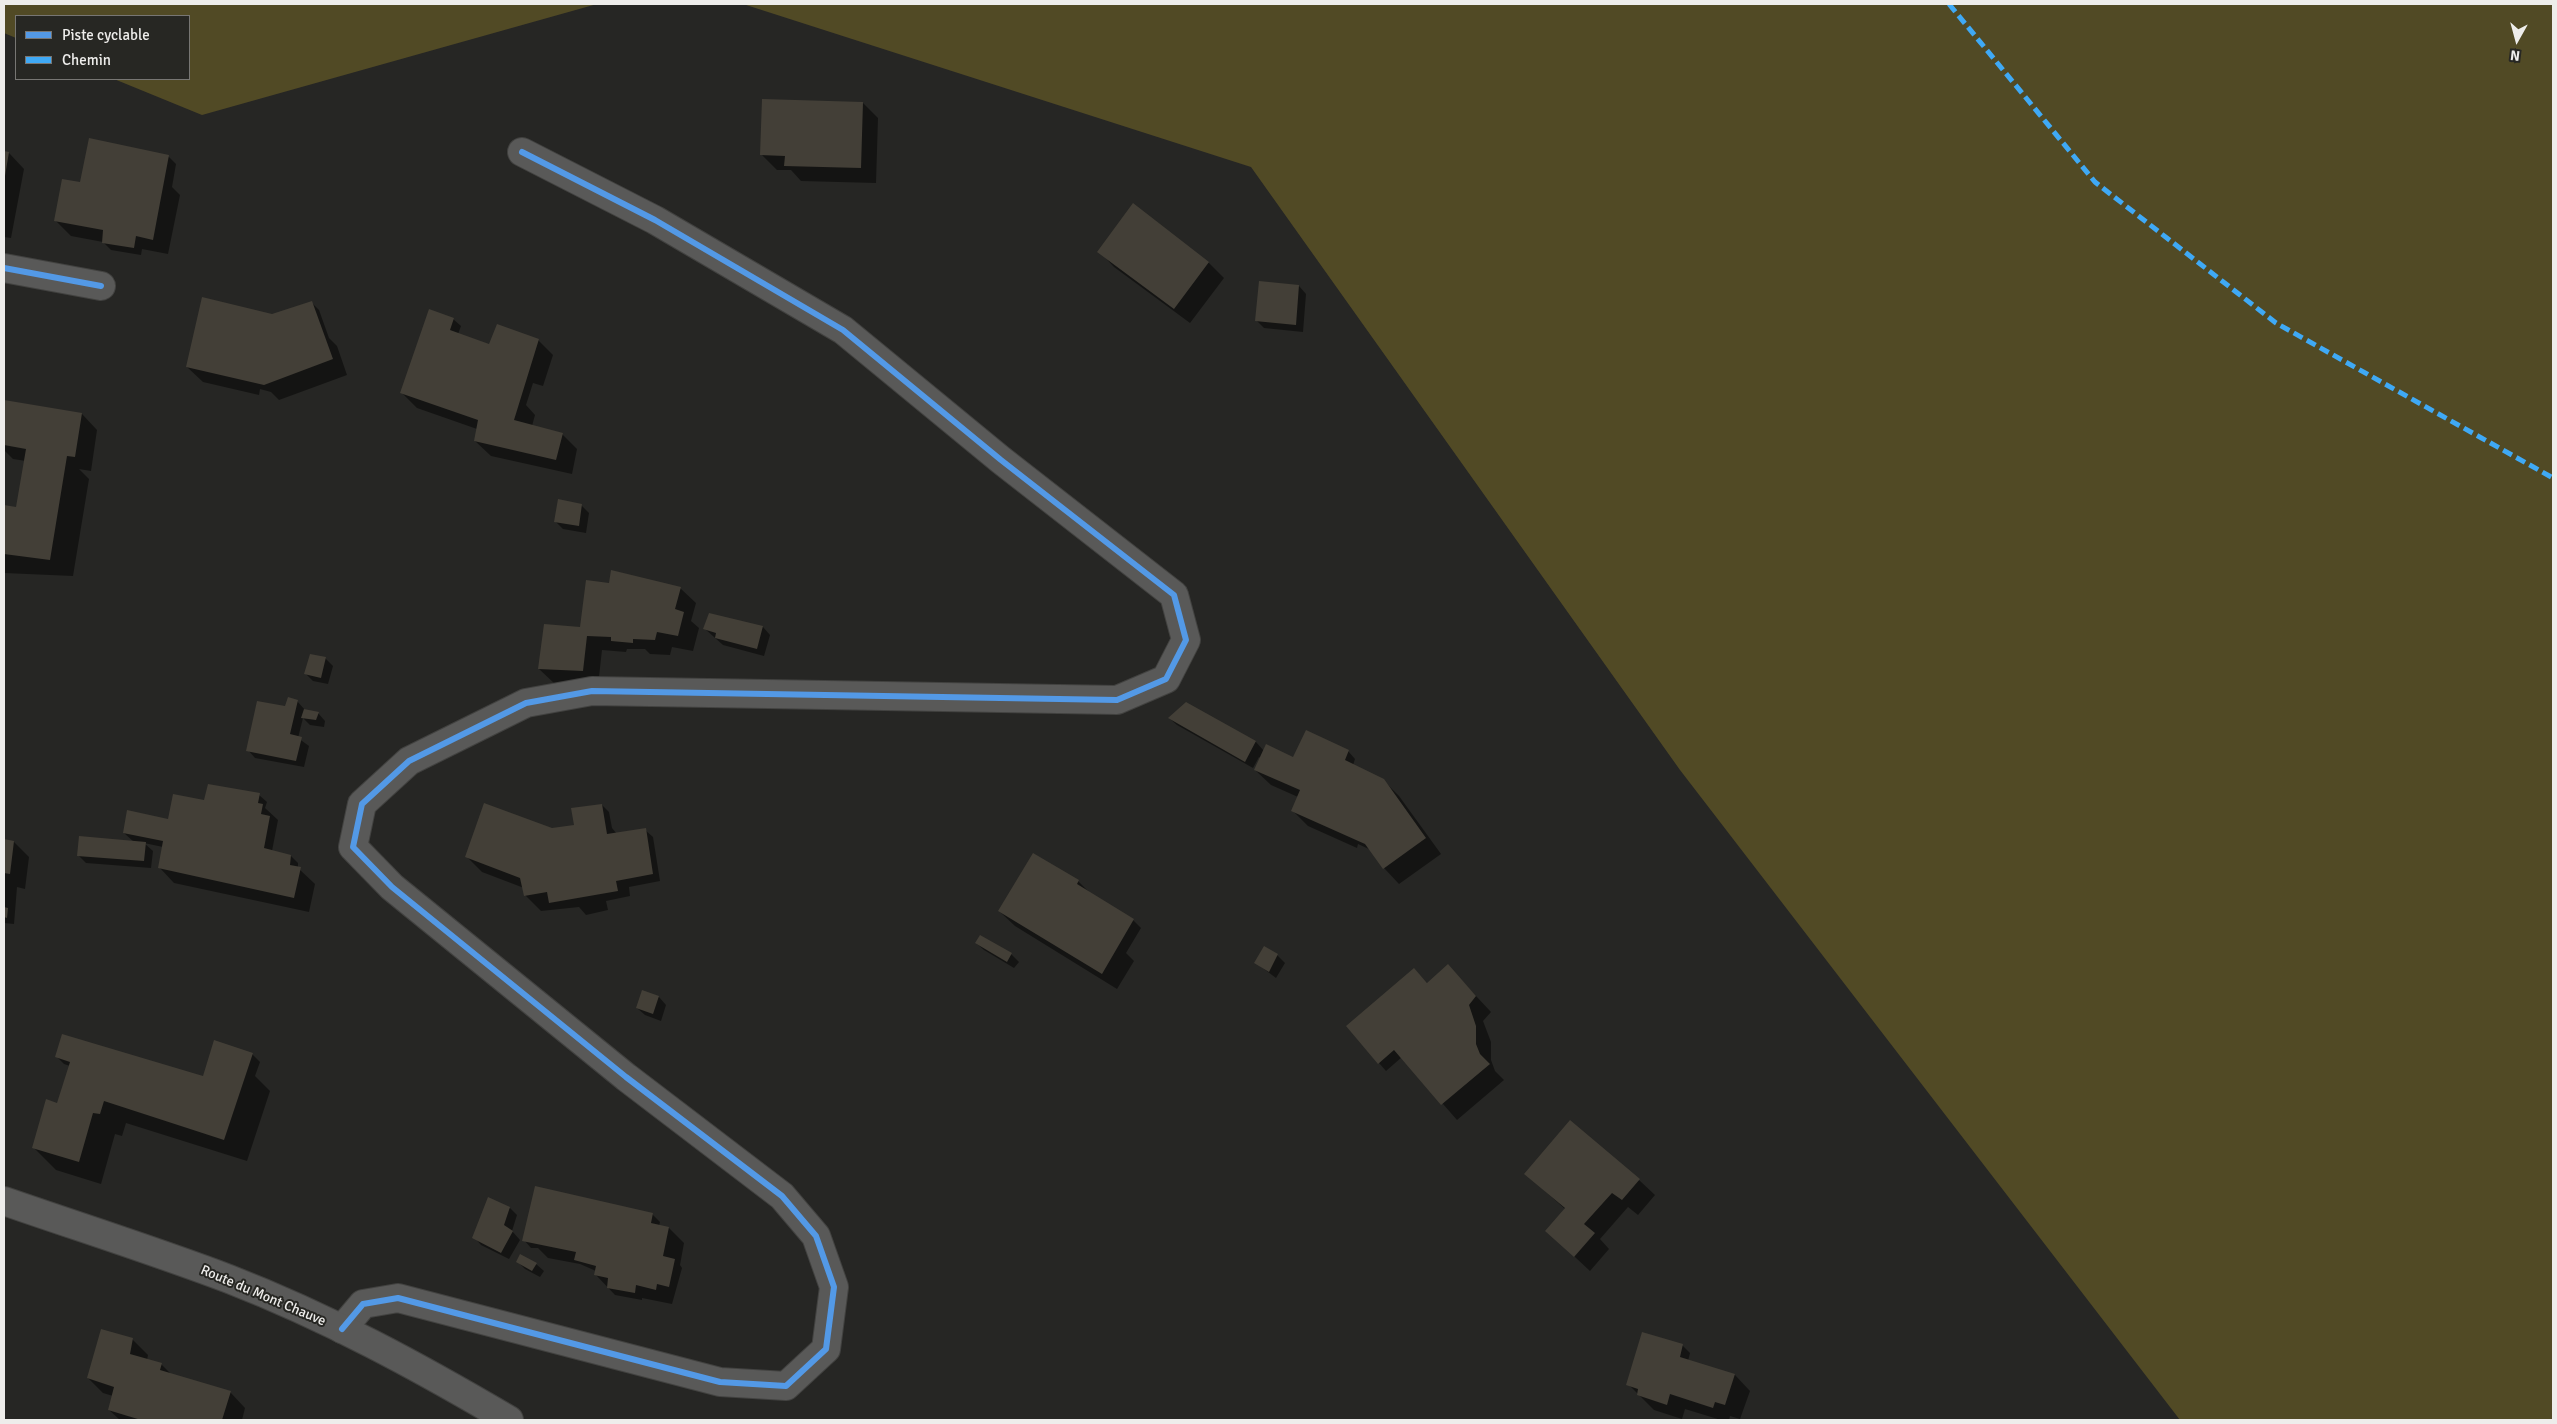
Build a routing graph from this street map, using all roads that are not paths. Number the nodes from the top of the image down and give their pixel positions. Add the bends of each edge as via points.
1 (522, 152) dead end
2 (4, 268) edge
3 (102, 286) dead end
4 (4, 1201) edge
5 (342, 1329) junction
6 (509, 1420) edge

1 - 5 street via 654,220 844,330 1001,460 1174,595 1186,640 1166,679 1118,700 592,691 526,703 409,761 362,804 353,847 422,912 626,1077 782,1196 816,1236 834,1288 826,1348 786,1386 720,1382 398,1298 363,1304
2 - 3 street
4 - 5 street, Route du Mont Chauve via 230,1279
5 - 6 street, Route du Mont Chauve

